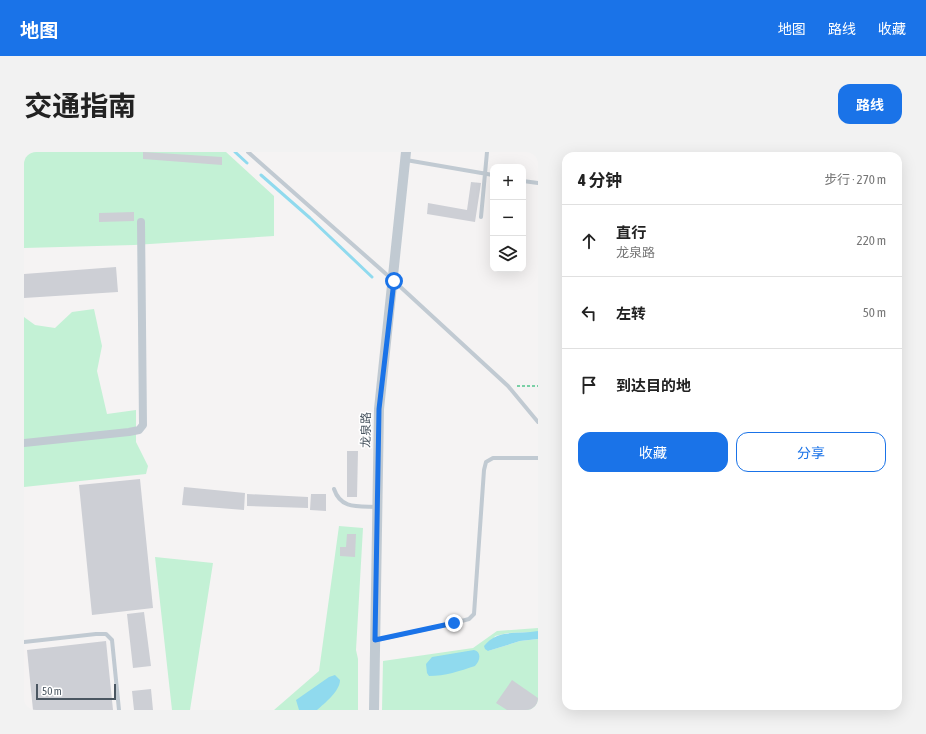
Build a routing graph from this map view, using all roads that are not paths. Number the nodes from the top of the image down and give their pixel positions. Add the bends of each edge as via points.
1 (248, 152) edge
2 (487, 152) edge
3 (406, 156) edge
4 (485, 174) junction
5 (490, 175) edge
6 (526, 181) edge
7 (538, 183) edge
8 (481, 217) dead end
9 (141, 222) dead end
10 (394, 281) junction
11 (538, 422) edge
12 (24, 443) edge
13 (538, 458) edge
14 (334, 489) dead end
15 (378, 507) junction
16 (375, 640) junction
17 (24, 642) edge
18 (119, 710) edge
19 (374, 710) edge

1 - 10 lane
2 - 4 lane
3 - 4 lane
3 - 10 street, 龙泉路
4 - 5 lane
4 - 8 lane
6 - 7 lane
9 - 12 street via 142,425 139,430 129,432
10 - 11 lane via 508,386
10 - 15 street, 龙泉路 via 379,409
13 - 16 lane via 493,458 486,462 474,614 469,619 454,623
14 - 15 lane via 336,497 343,503
15 - 16 street, 龙泉路
16 - 19 street, 龙泉路
17 - 18 lane via 106,634 112,640

